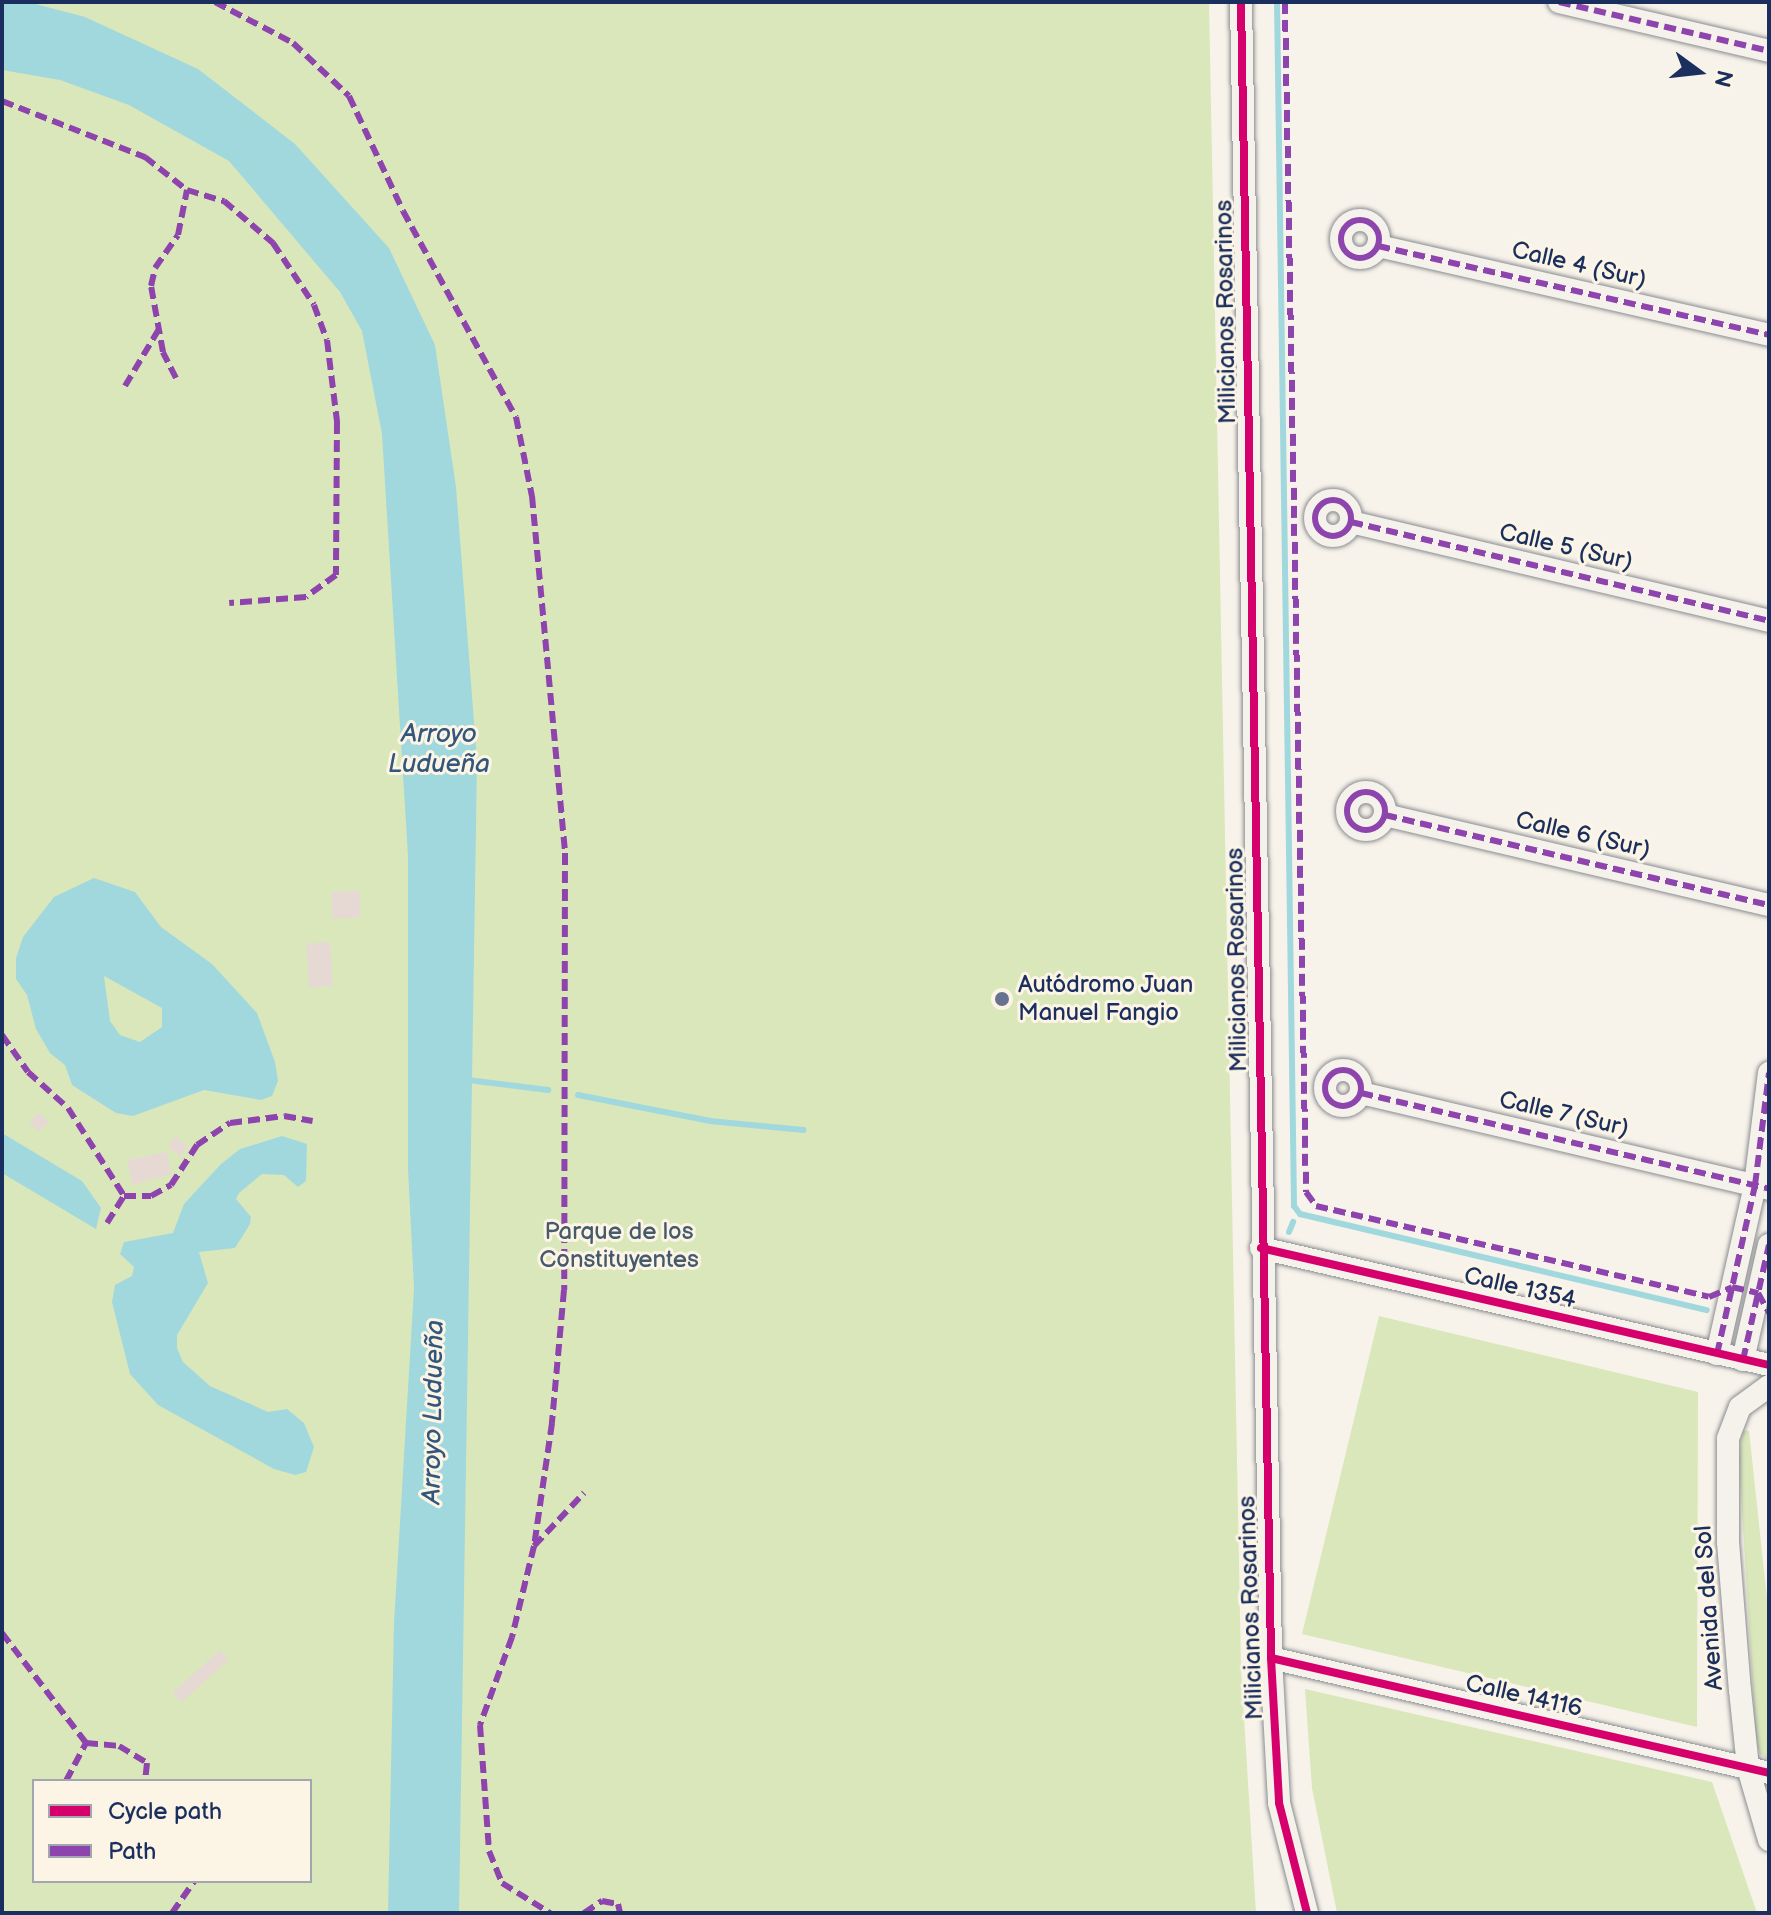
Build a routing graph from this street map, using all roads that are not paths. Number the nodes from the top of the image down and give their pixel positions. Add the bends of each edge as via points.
1 (1241, 2) edge
2 (1559, 2) edge
3 (1769, 51) edge
4 (1378, 246) dead end
5 (1769, 335) edge
6 (1351, 522) dead end
7 (1769, 621) edge
8 (1385, 815) dead end
9 (1769, 905) edge
10 (1769, 1073) edge
11 (1361, 1093) dead end
12 (1762, 1187) edge
13 (1769, 1245) edge
14 (1261, 1248) junction
15 (1717, 1354) junction
16 (1743, 1360) junction
17 (1769, 1365) edge
18 (1769, 1386) edge
19 (1271, 1658) junction
20 (1758, 1770) edge
21 (1769, 1840) edge
22 (1307, 1913) edge

1 - 14 street, Milicianos Rosarinos
2 - 3 street
4 - 5 street, Calle 4 (Sur)
6 - 7 street, Calle 5 (Sur)
8 - 9 street, Calle 6 (Sur)
10 - 12 street
11 - 12 street, Calle 7 (Sur)
12 - 15 street
13 - 16 street
14 - 15 street, Calle 1354
14 - 19 street, Milicianos Rosarinos
15 - 16 street, Calle 1354
16 - 17 street, Calle 1354
18 - 20 street, Avenida del Sol via 1740,1407 1728,1439 1728,1542
19 - 20 street, Calle 14116
19 - 22 street, Milicianos Rosarinos via 1279,1803
20 - 21 street, Avenida del Sol

